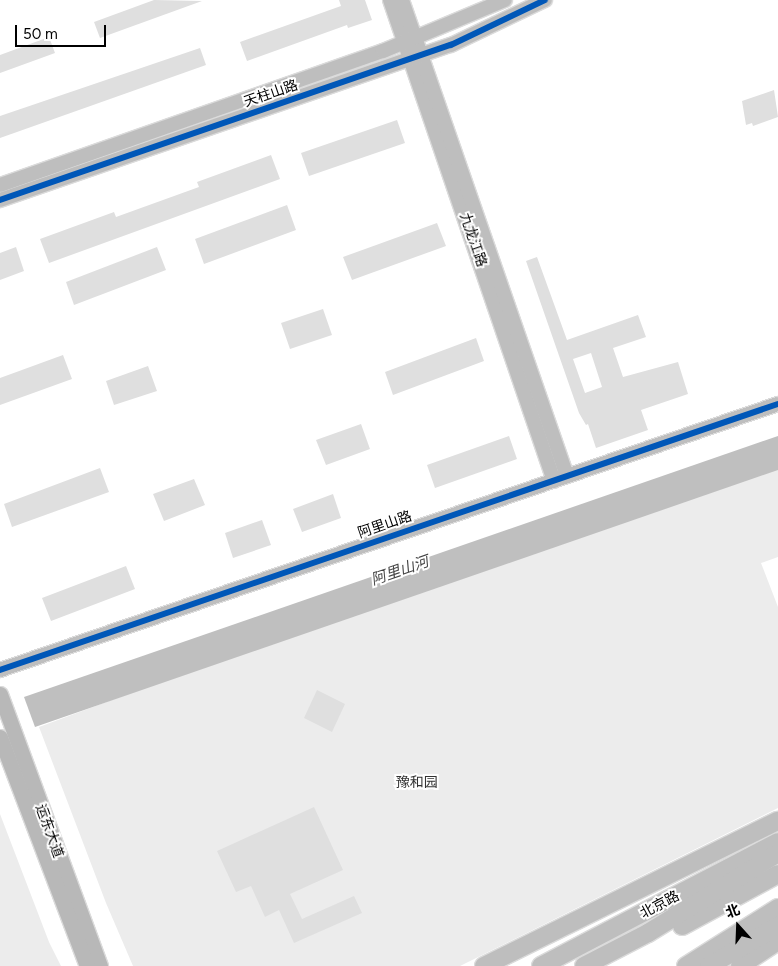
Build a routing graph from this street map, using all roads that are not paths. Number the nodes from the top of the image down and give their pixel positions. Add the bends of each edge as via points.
1 (390, 0) edge
2 (402, 0) edge
3 (505, 0) edge
4 (545, 0) edge
5 (411, 41) junction
6 (417, 57) junction
7 (0, 185) edge
8 (0, 200) edge
9 (778, 404) edge
10 (560, 479) junction
11 (0, 670) edge
12 (0, 694) edge
13 (0, 736) edge
14 (778, 821) edge
15 (778, 842) edge
16 (778, 853) edge
17 (778, 874) edge
18 (778, 908) edge
19 (778, 926) edge
20 (778, 941) edge
21 (87, 966) edge
22 (100, 966) edge
23 (484, 966) edge
24 (541, 966) edge
25 (584, 966) edge
26 (607, 966) edge
27 (686, 966) edge
28 (709, 966) edge
29 (740, 966) edge

1 - 5 street, 九龙江路
2 - 5 street, 九龙江路
3 - 5 street, 天柱山路
4 - 6 street, 天柱山路 via 451,45
5 - 6 street, 九龙江路
5 - 7 street, 天柱山路
6 - 8 street, 天柱山路
6 - 10 street, 九龙江路
9 - 10 street, 阿里山路
10 - 11 street, 阿里山路
12 - 22 main road, 运东大道
13 - 21 main road, 运东大道
14 - 23 main road
15 - 24 main road, 北京路
16 - 25 main road via 699,903
17 - 26 main road
18 - 27 main road
19 - 28 main road
20 - 29 main road

